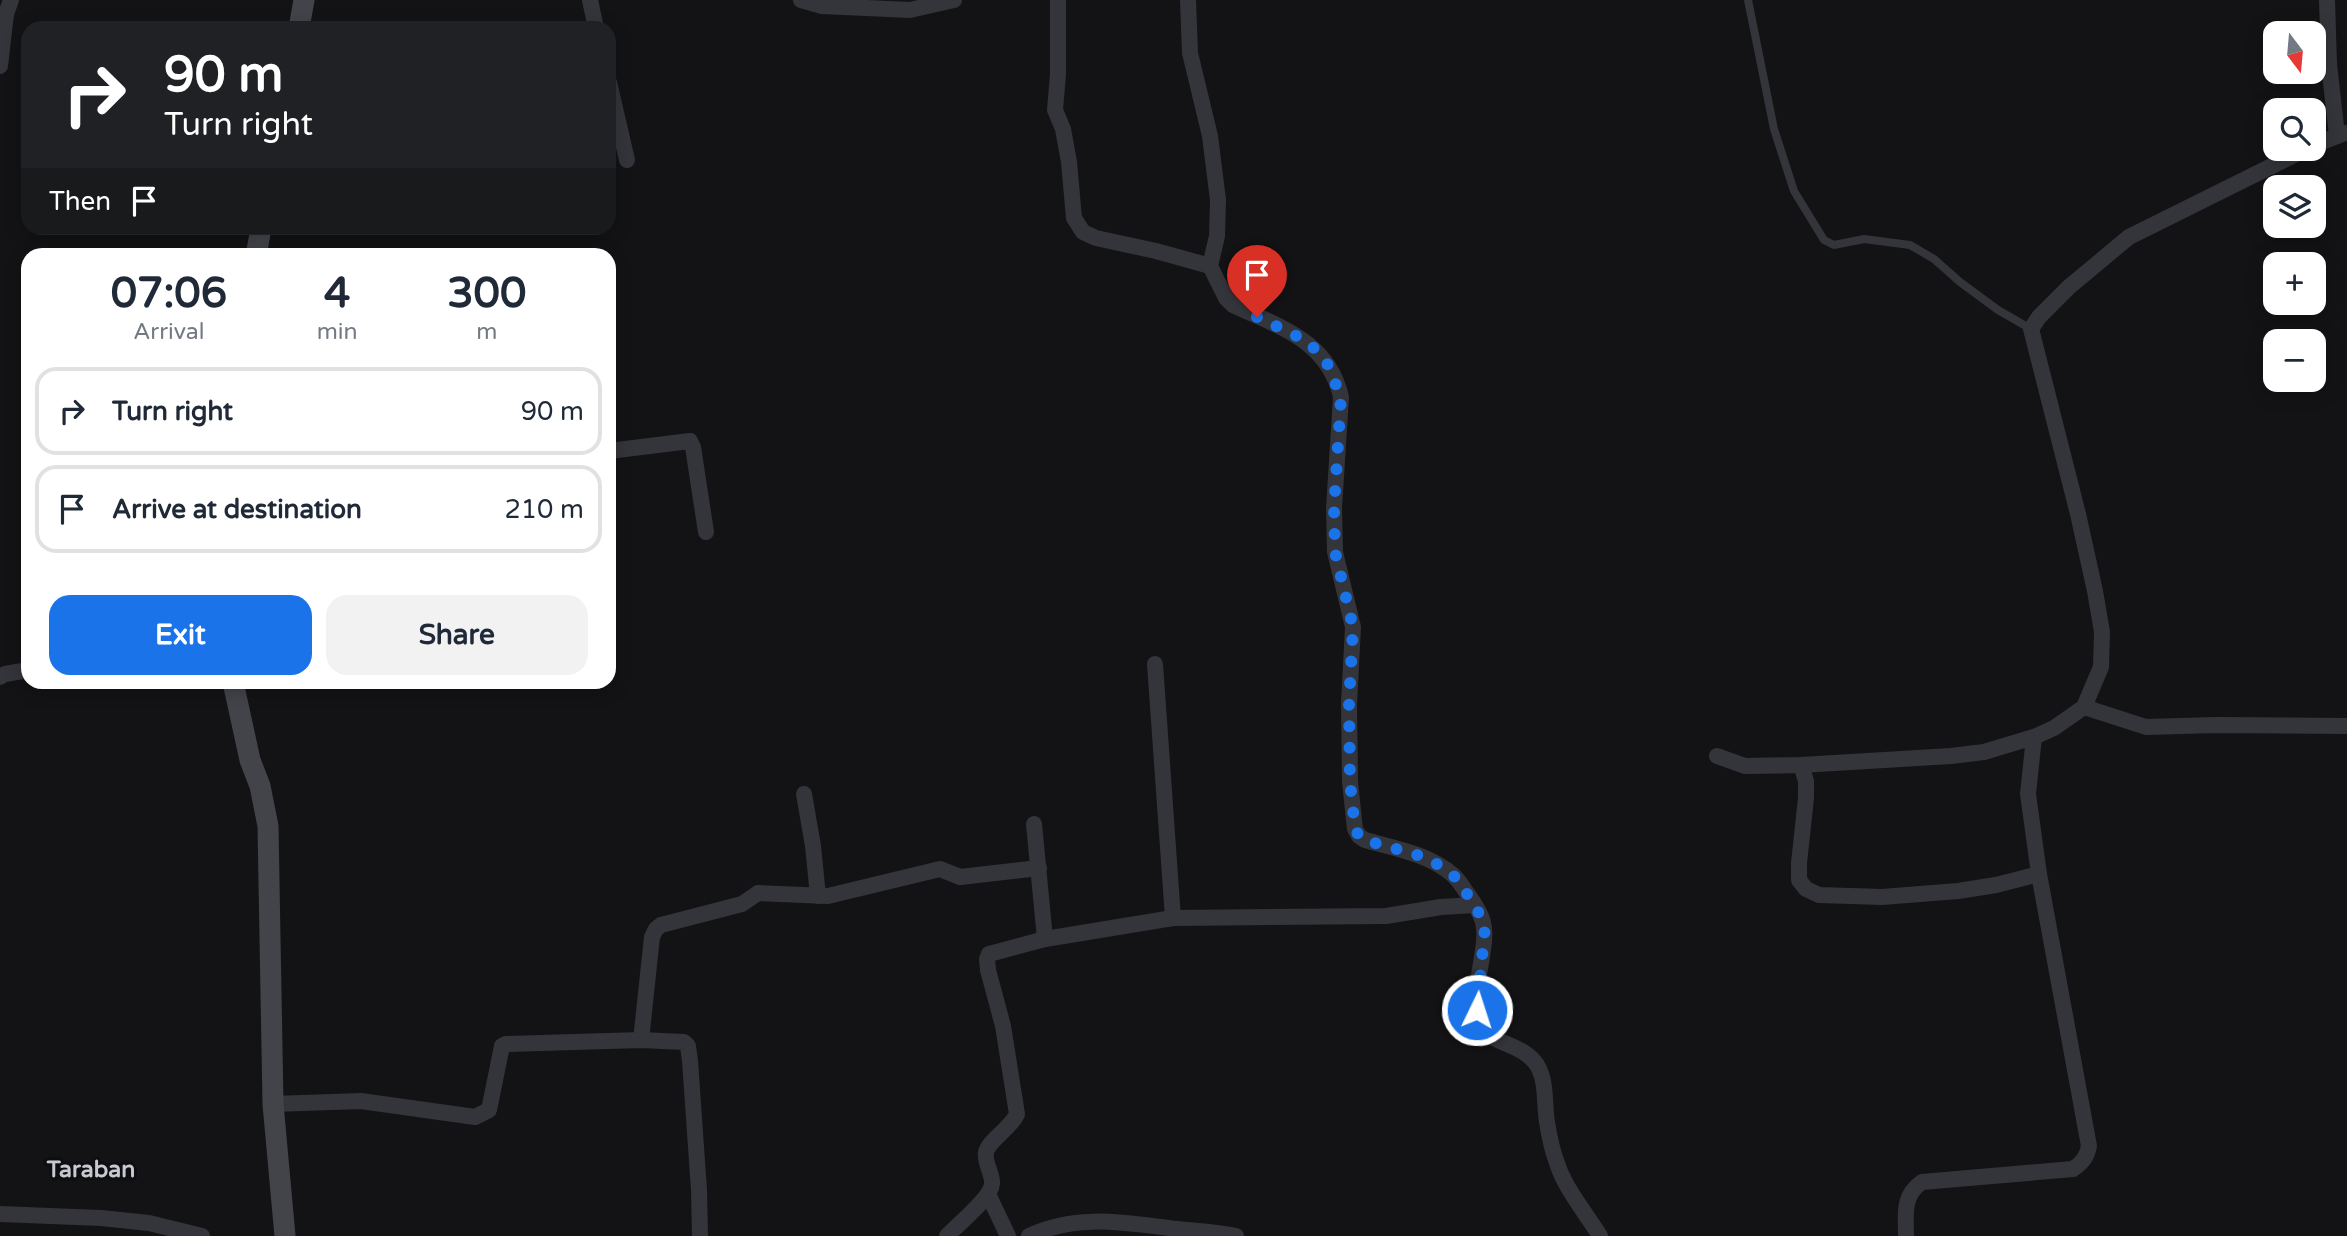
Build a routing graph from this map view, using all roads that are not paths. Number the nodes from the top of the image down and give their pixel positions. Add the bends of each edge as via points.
1 (11, 0) edge
2 (304, 0) edge
3 (590, 0) edge
4 (801, 0) edge
5 (954, 0) edge
6 (1058, 0) edge
7 (1188, 0) edge
8 (1748, 0) edge
9 (2327, 0) edge
10 (300, 21) edge
11 (594, 21) edge
12 (0, 66) edge
13 (616, 112) edge
14 (2342, 134) edge
15 (627, 160) dead end
16 (2282, 161) edge
17 (1210, 266) junction
18 (2031, 329) junction
19 (616, 450) edge
20 (706, 532) dead end
21 (1155, 664) dead end
22 (21, 671) edge
23 (0, 677) edge
24 (235, 689) edge
25 (2084, 707) junction
26 (2347, 726) edge
27 (2034, 737) junction
28 (1717, 756) dead end
29 (1801, 765) junction
30 (804, 794) dead end
31 (1034, 824) dead end
32 (1039, 868) junction
33 (2039, 874) junction
34 (818, 896) junction
35 (1475, 905) junction
36 (1173, 918) junction
37 (1045, 939) junction
38 (641, 1040) junction
39 (273, 1104) junction
40 (989, 1196) junction
41 (0, 1214) edge
42 (1104, 1229) edge
43 (202, 1236) edge
44 (285, 1236) edge
45 (700, 1236) edge
46 (947, 1236) edge
47 (1008, 1236) edge
48 (1029, 1236) edge
49 (1236, 1236) edge
50 (1600, 1236) edge
51 (1906, 1236) edge

1 - 12 street
2 - 10 street
3 - 11 street
4 - 5 street via 822,6 910,10
6 - 17 street via 1055,110 1069,162 1074,218 1083,232 1096,239
7 - 17 street via 1190,53 1210,136 1218,200
8 - 18 lane via 1774,129 1794,191 1824,240 1910,245
9 - 14 street via 2329,64
13 - 15 street
16 - 18 street via 2129,237 2070,287
17 - 35 street via 1233,305 1305,340 1327,363 1339,387 1335,552 1353,627 1350,782 1356,834 1434,862 1454,876
18 - 25 street via 2078,514 2102,632 2101,667
19 - 20 street via 690,441
21 - 36 street
22 - 23 street
24 - 39 street via 268,826
25 - 26 street via 2146,727
25 - 27 street
27 - 29 street via 1951,756
27 - 33 street via 2028,794
28 - 29 street via 1745,766
29 - 33 street via 1806,790 1799,880 1819,895 1882,897 1958,891
30 - 34 street
31 - 32 street
32 - 34 street via 960,877 936,869
32 - 37 street
33 - 51 street via 2088,1153 2073,1169 1922,1182 1908,1195
34 - 38 street via 758,893 742,904 656,929
35 - 36 street via 1386,916
35 - 50 street via 1485,927 1477,1010 1480,1028 1489,1037 1520,1048 1539,1069 1557,1165
36 - 37 street
37 - 40 street via 987,956 1017,1114 986,1153 993,1183
38 - 39 street via 506,1044 489,1110 475,1116 361,1101
38 - 45 street via 678,1041 688,1046
39 - 44 street
40 - 46 street
40 - 47 street
41 - 43 street via 101,1218
42 - 48 street via 1068,1222
42 - 49 street

